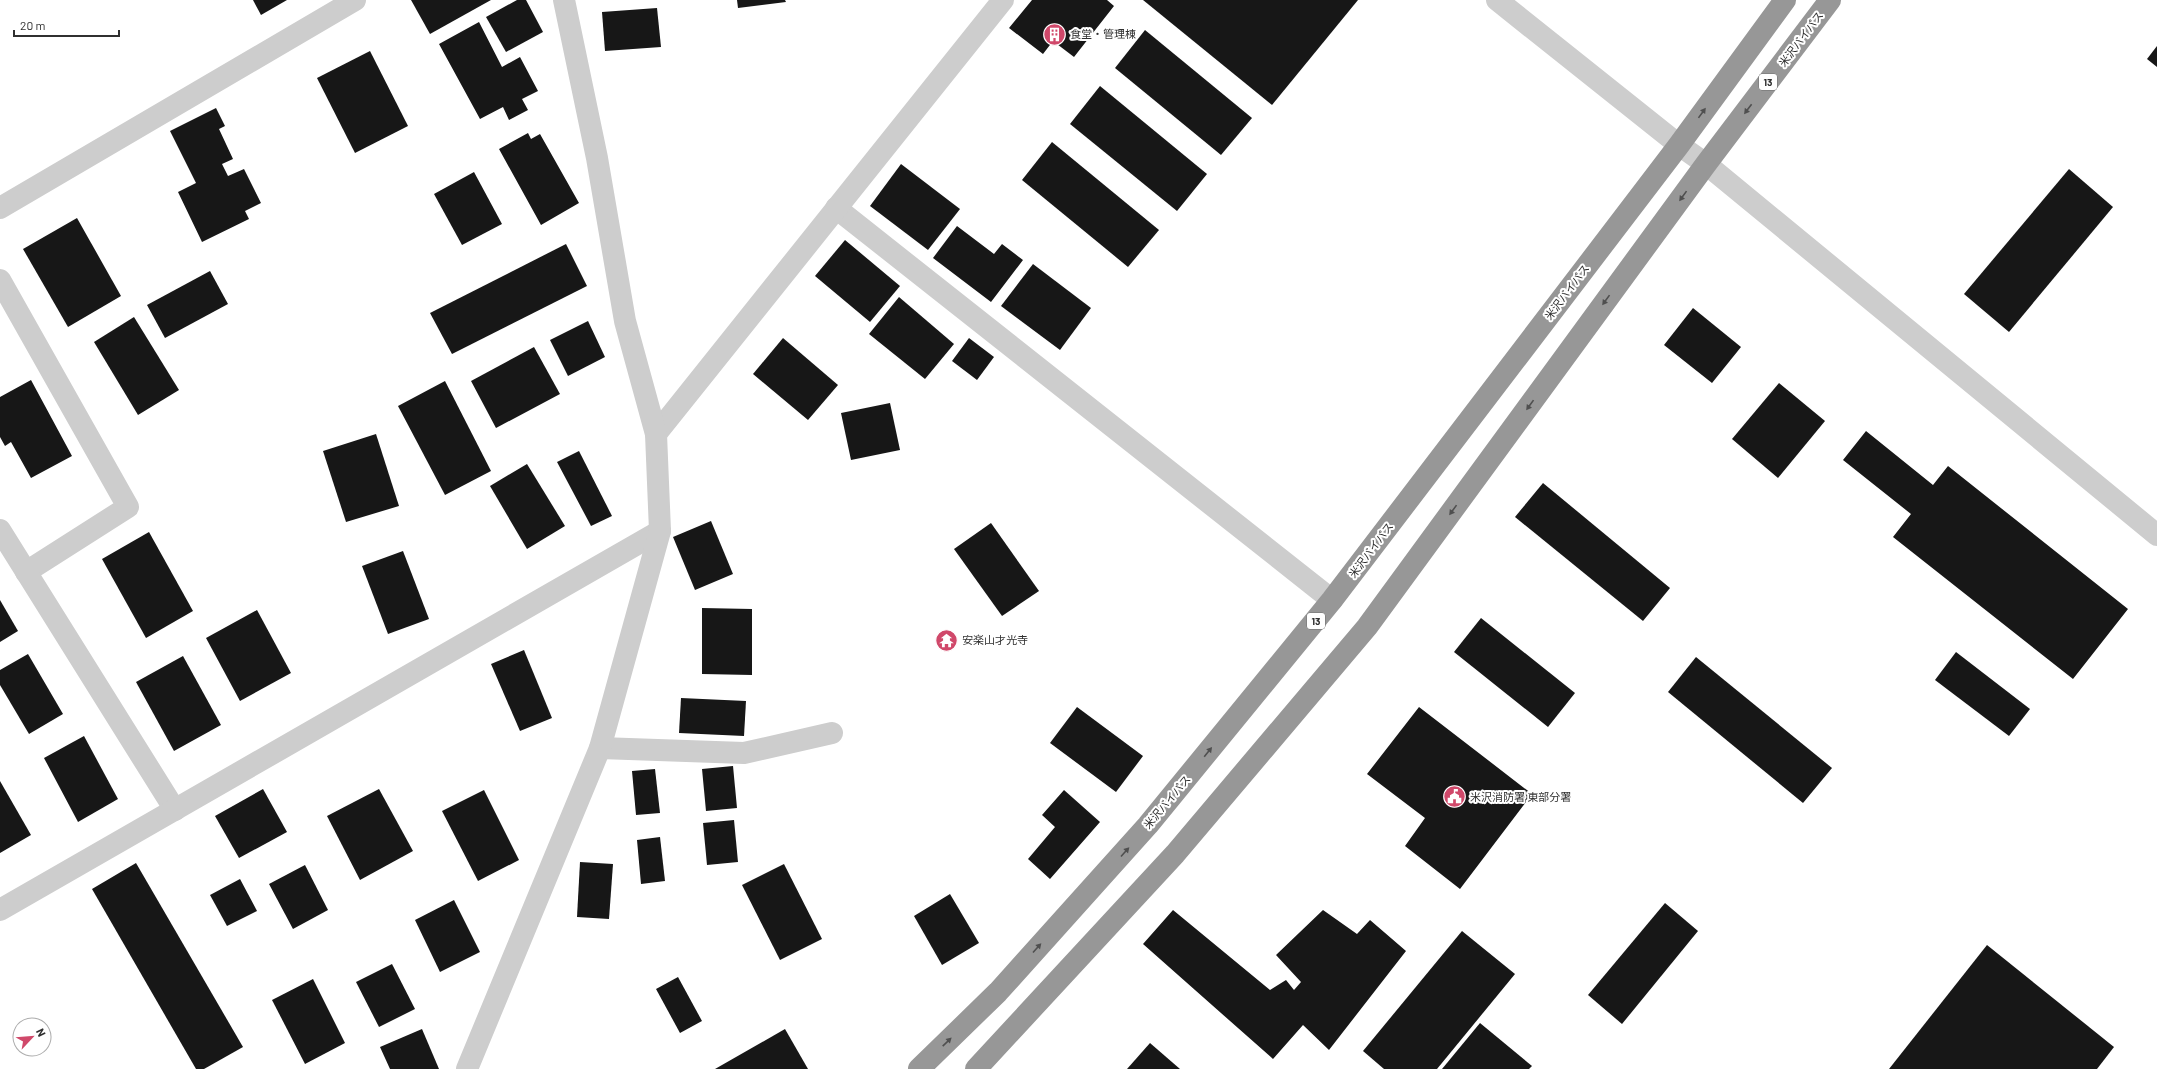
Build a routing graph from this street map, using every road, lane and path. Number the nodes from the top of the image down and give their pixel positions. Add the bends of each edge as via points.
1 (355, 0) edge
2 (564, 0) edge
3 (1003, 0) edge
4 (1497, 0) edge
5 (1785, 0) edge
6 (1830, 0) edge
7 (1679, 145) junction
8 (1706, 164) junction
9 (0, 208) edge
10 (836, 208) junction
11 (0, 280) edge
12 (656, 434) junction
13 (0, 530) edge
14 (660, 530) junction
15 (2157, 535) edge
16 (26, 572) junction
17 (1332, 600) junction
18 (832, 732) dead end
19 (600, 748) junction
20 (175, 810) junction
21 (0, 910) edge
22 (467, 1069) edge
23 (919, 1069) edge
24 (976, 1069) edge

1 - 9 street
2 - 12 street via 597,158 625,321
3 - 10 street
4 - 7 street
7 -> 5 highway, 米沢バイパス / 13
6 -> 8 highway, 米沢バイパス / 13
7 - 8 street
7 - 17 highway, 米沢バイパス / 13
8 - 15 street
8 -> 24 highway, 米沢バイパス / 13 via 1367,627 1175,854
10 - 12 street
10 - 17 street
11 - 16 street via 128,507
12 - 14 street
13 - 16 street
14 - 19 street
14 - 20 street
16 - 20 street
23 -> 17 highway, 米沢バイパス / 13 via 998,992 1148,825
18 - 19 street via 744,753
19 - 22 street
20 - 21 street

